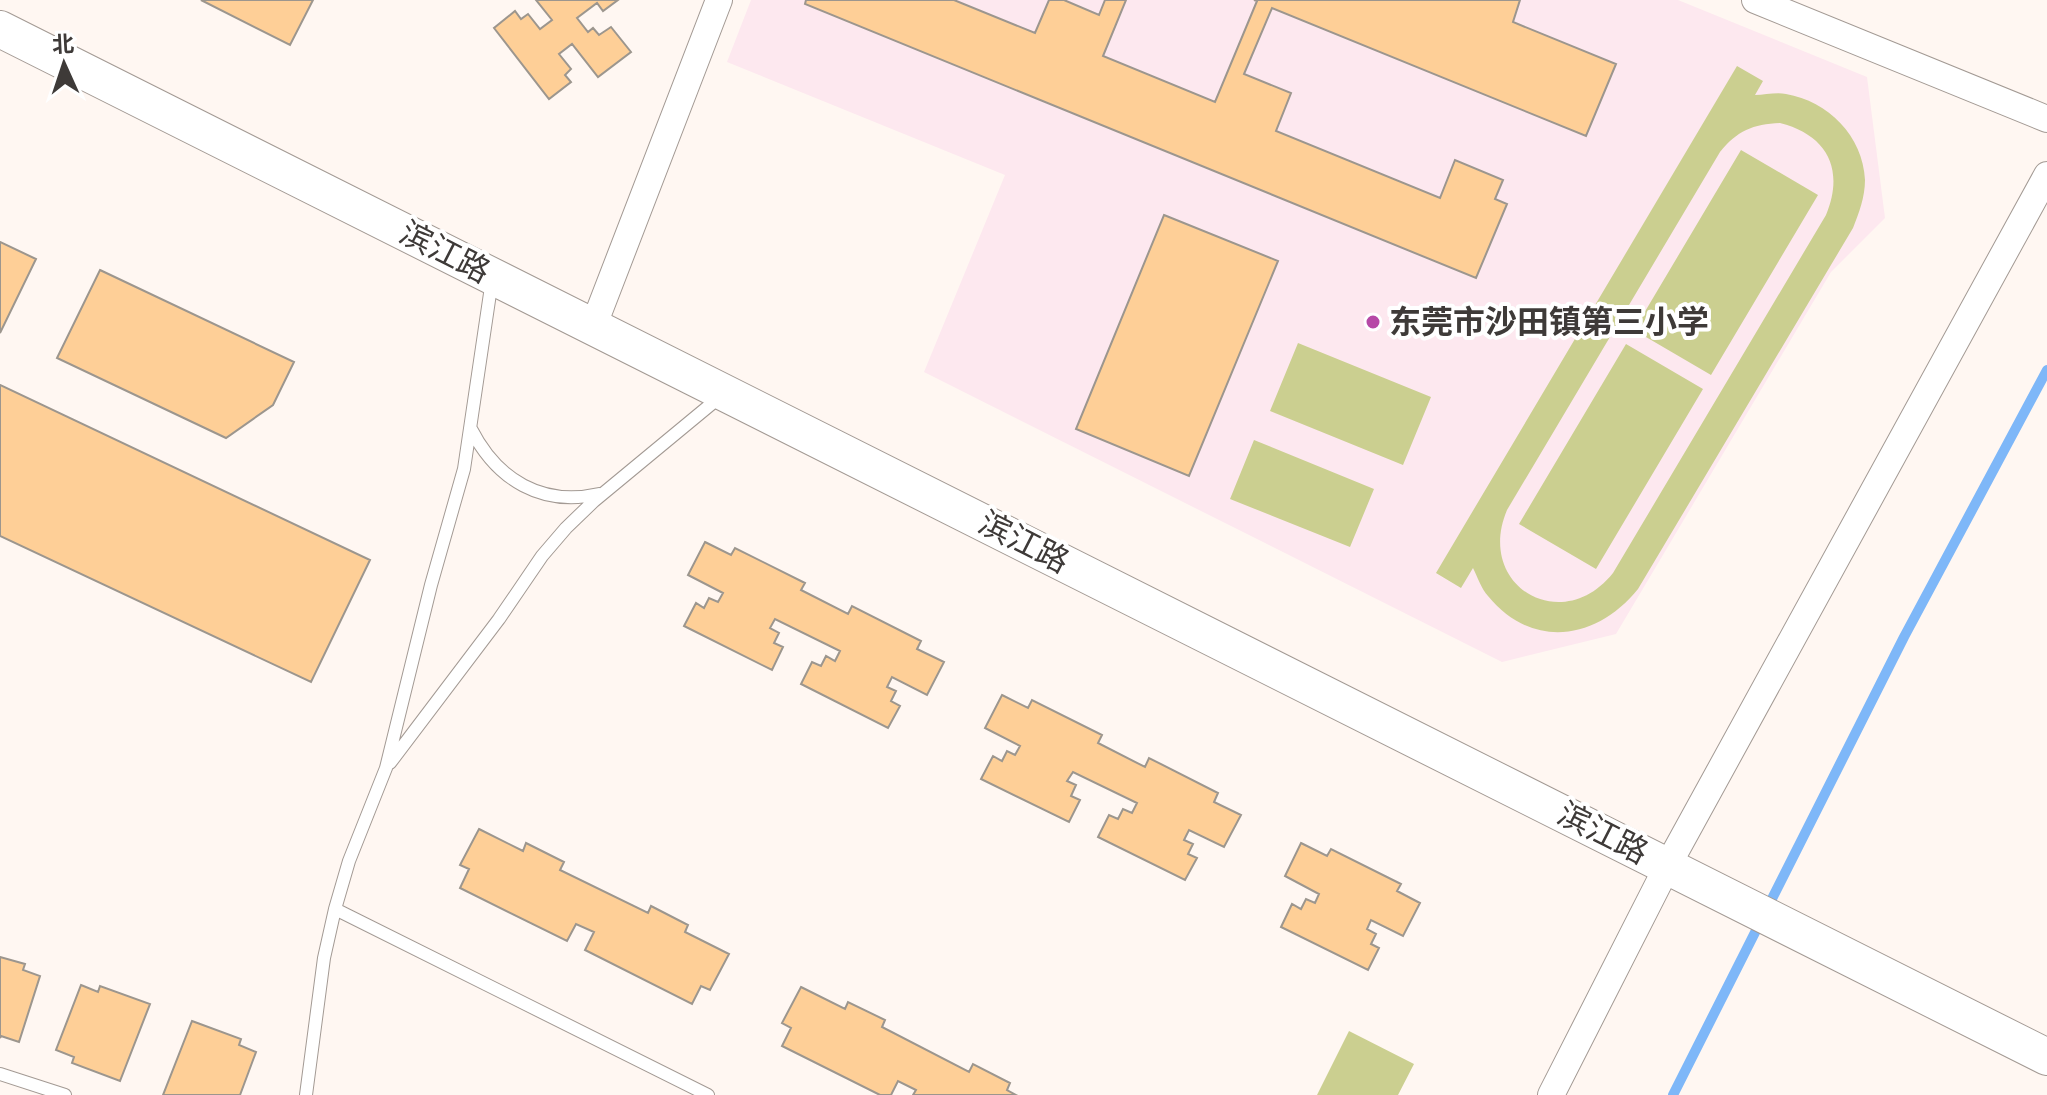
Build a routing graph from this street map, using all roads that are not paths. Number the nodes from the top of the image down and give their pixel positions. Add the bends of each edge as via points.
1 (719, 0) edge
2 (1755, 0) edge
3 (0, 29) edge
4 (2047, 119) edge
5 (2047, 175) edge
6 (492, 276) junction
7 (593, 327) junction
8 (725, 393) junction
9 (471, 429) junction
10 (604, 493) junction
11 (386, 768) junction
12 (1668, 865) junction
13 (335, 909) junction
14 (2047, 1057) edge
15 (0, 1074) edge
16 (65, 1095) edge
17 (306, 1095) edge
18 (708, 1095) edge
19 (1551, 1095) edge

1 - 7 street
2 - 4 street
3 - 6 street, 滨江路
5 - 12 street
6 - 7 street, 滨江路
6 - 9 lane
7 - 8 street, 滨江路
8 - 10 lane
8 - 12 street, 滨江路
9 - 10 lane via 493,463 525,488 564,498
9 - 11 lane
10 - 11 lane via 542,556
11 - 13 lane
12 - 14 street, 滨江路
12 - 19 street
13 - 17 lane
13 - 18 lane
15 - 16 lane

